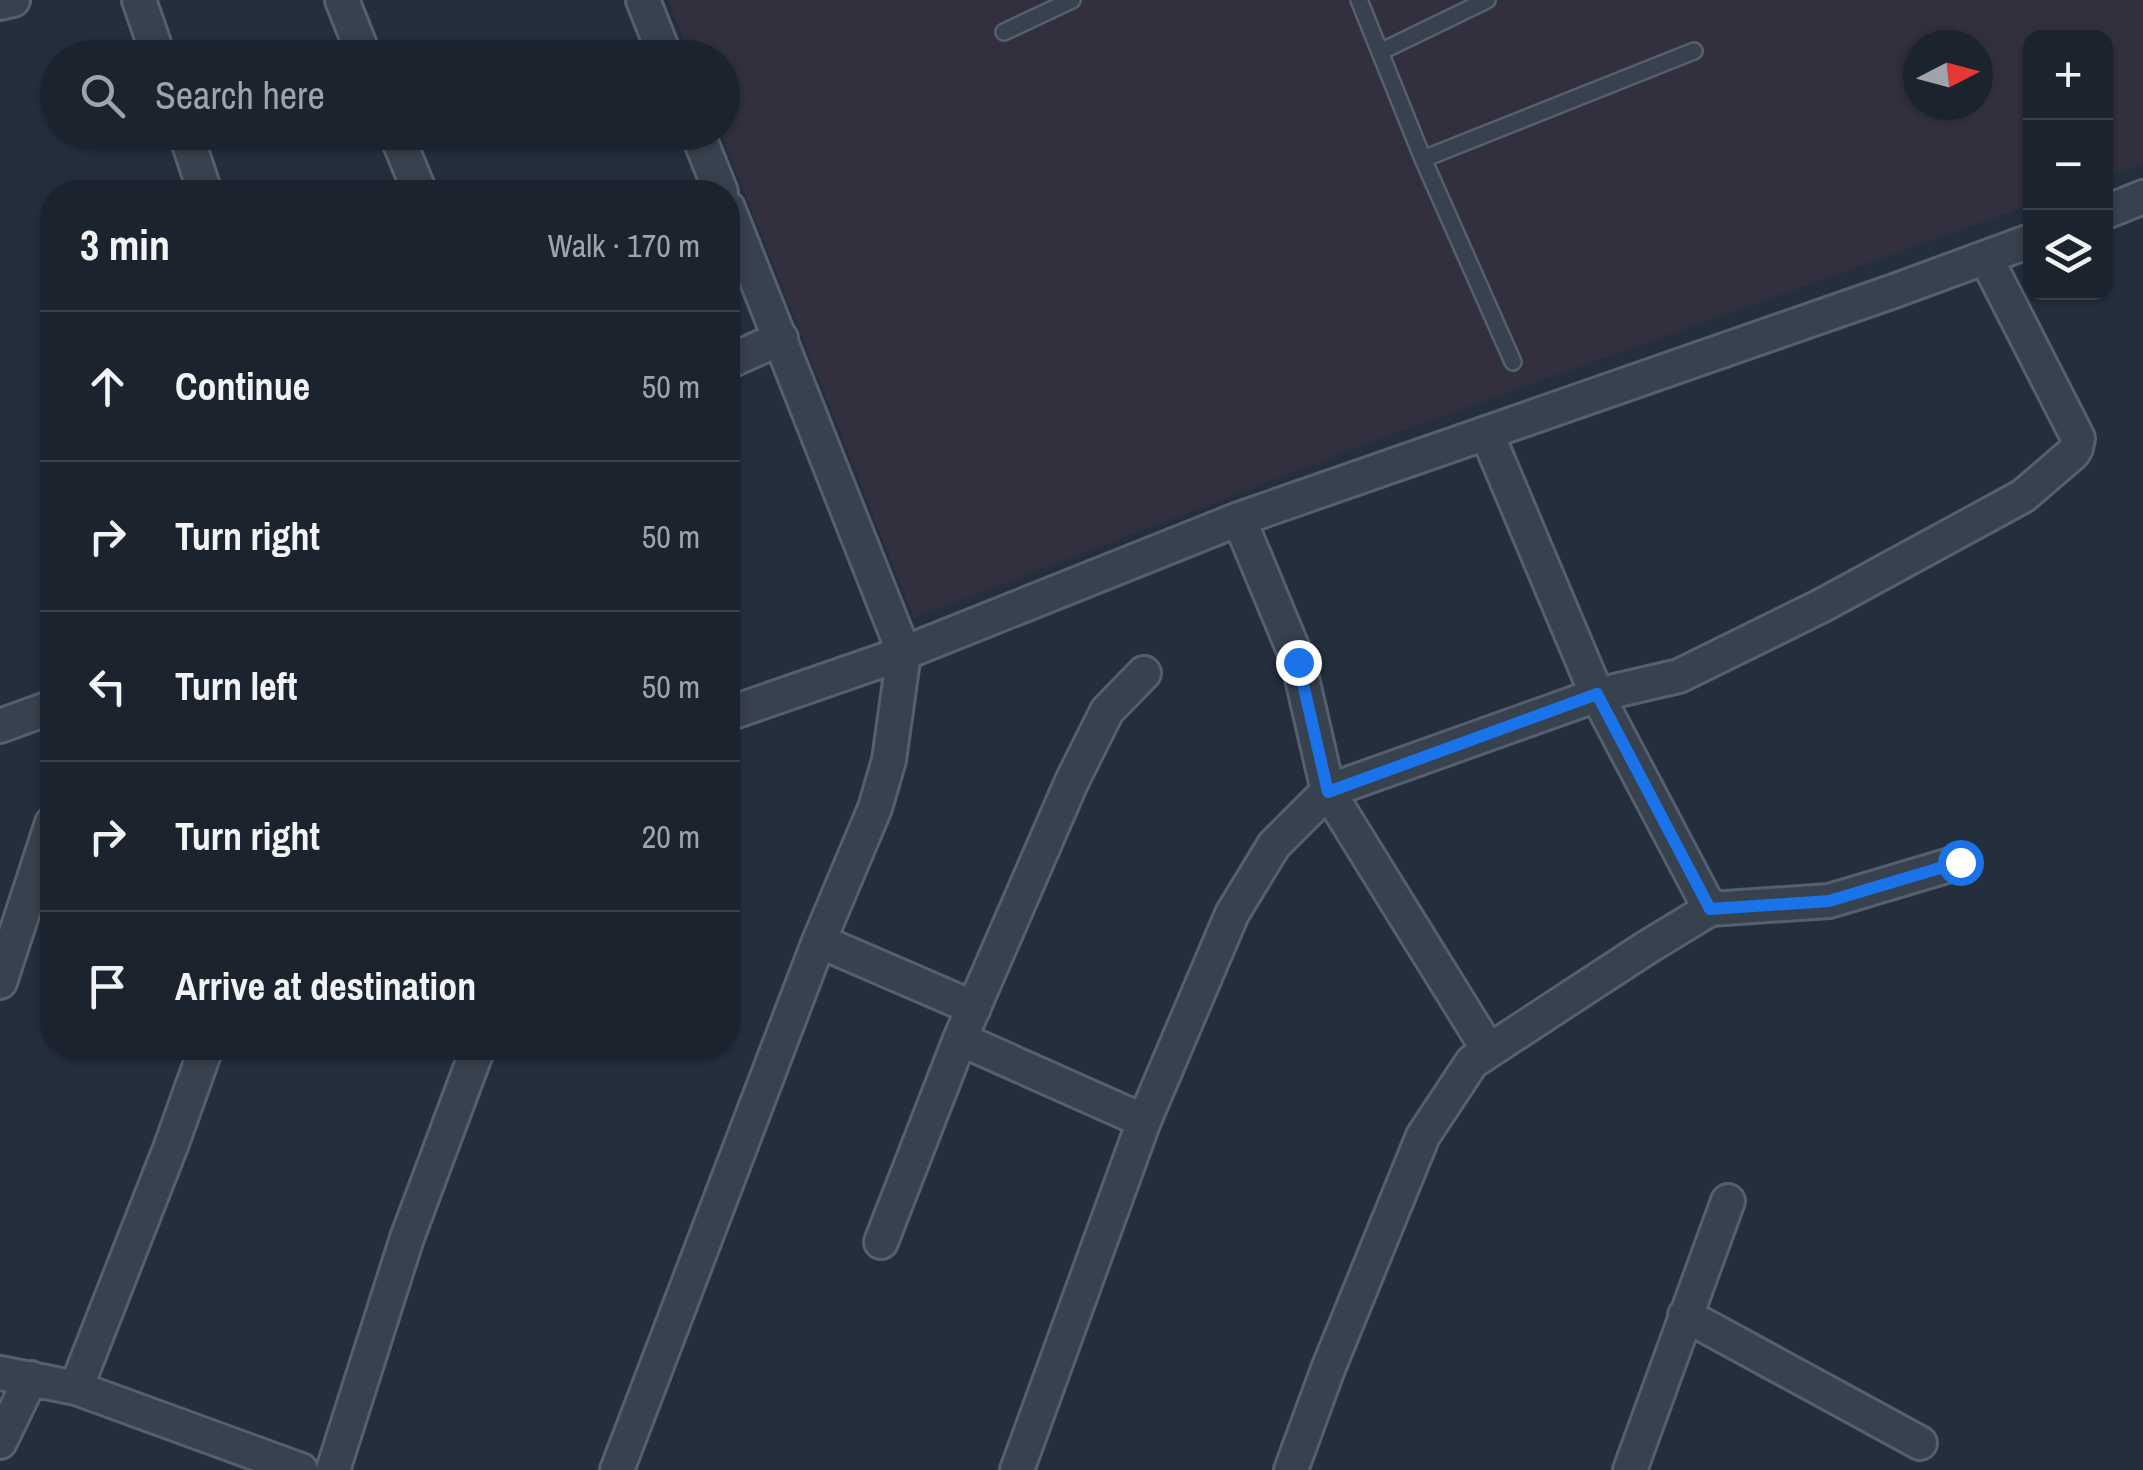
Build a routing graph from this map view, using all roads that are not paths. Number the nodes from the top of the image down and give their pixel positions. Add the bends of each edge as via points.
1 (13, 0) edge
2 (139, 0) edge
3 (342, 0) edge
4 (642, 0) edge
5 (1072, 0) edge
6 (1359, 0) edge
7 (1487, 0) edge
8 (0, 3) edge
9 (1004, 32) dead end
10 (153, 40) edge
11 (358, 40) edge
12 (659, 40) edge
13 (1694, 51) dead end
14 (1380, 52) junction
15 (191, 150) edge
16 (403, 150) edge
17 (704, 150) edge
18 (1423, 159) junction
19 (201, 180) edge
20 (415, 180) edge
21 (716, 180) edge
22 (740, 237) edge
23 (2023, 244) edge
24 (1986, 258) junction
25 (781, 338) junction
26 (740, 357) edge
27 (1513, 362) dead end
28 (1487, 434) junction
29 (1240, 520) junction
30 (904, 653) junction
31 (1144, 674) dead end
32 (1597, 694) junction
33 (740, 710) edge
34 (40, 712) edge
35 (0, 726) edge
36 (1328, 792) junction
37 (40, 860) edge
38 (1960, 862) dead end
39 (1710, 909) junction
40 (818, 941) junction
41 (0, 982) edge
42 (974, 1008) junction
43 (960, 1038) junction
44 (1489, 1050) junction
45 (202, 1060) edge
46 (474, 1060) edge
47 (1144, 1121) junction
48 (1728, 1201) dead end
49 (881, 1242) dead end
50 (1685, 1316) junction
51 (16, 1376) edge
52 (76, 1388) junction
53 (0, 1442) edge
54 (1920, 1442) dead end
55 (301, 1470) edge
56 (333, 1470) edge
57 (616, 1470) edge
58 (1017, 1470) edge
59 (1291, 1470) edge
60 (1630, 1470) edge

1 - 8 street
2 - 10 street
3 - 11 street
4 - 12 street
5 - 9 lane
6 - 14 lane
7 - 14 lane
13 - 18 lane
14 - 18 lane
15 - 19 street
16 - 20 street
17 - 21 street
18 - 27 lane
22 - 25 street
23 - 24 street
24 - 28 street
24 - 32 street via 2078,438 2072,453 2023,496 1821,606 1678,676
25 - 26 street
25 - 30 street
28 - 29 street
28 - 32 street
29 - 30 street
29 - 36 street via 1298,662
30 - 33 street
30 - 40 street via 875,808
31 - 42 street via 1107,711
32 - 36 street
32 - 39 street
34 - 35 street
36 - 44 street
36 - 47 street via 1274,845 1232,914
37 - 41 street
38 - 39 street via 1829,901
39 - 44 street
40 - 42 street
40 - 57 street
42 - 43 street
43 - 47 street
43 - 49 street
44 - 59 street via 1472,1062 1423,1136
45 - 52 street
46 - 56 street via 407,1238
47 - 58 street
48 - 50 street
50 - 54 street
50 - 60 street
51 - 52 street
51 - 53 street
52 - 55 street

